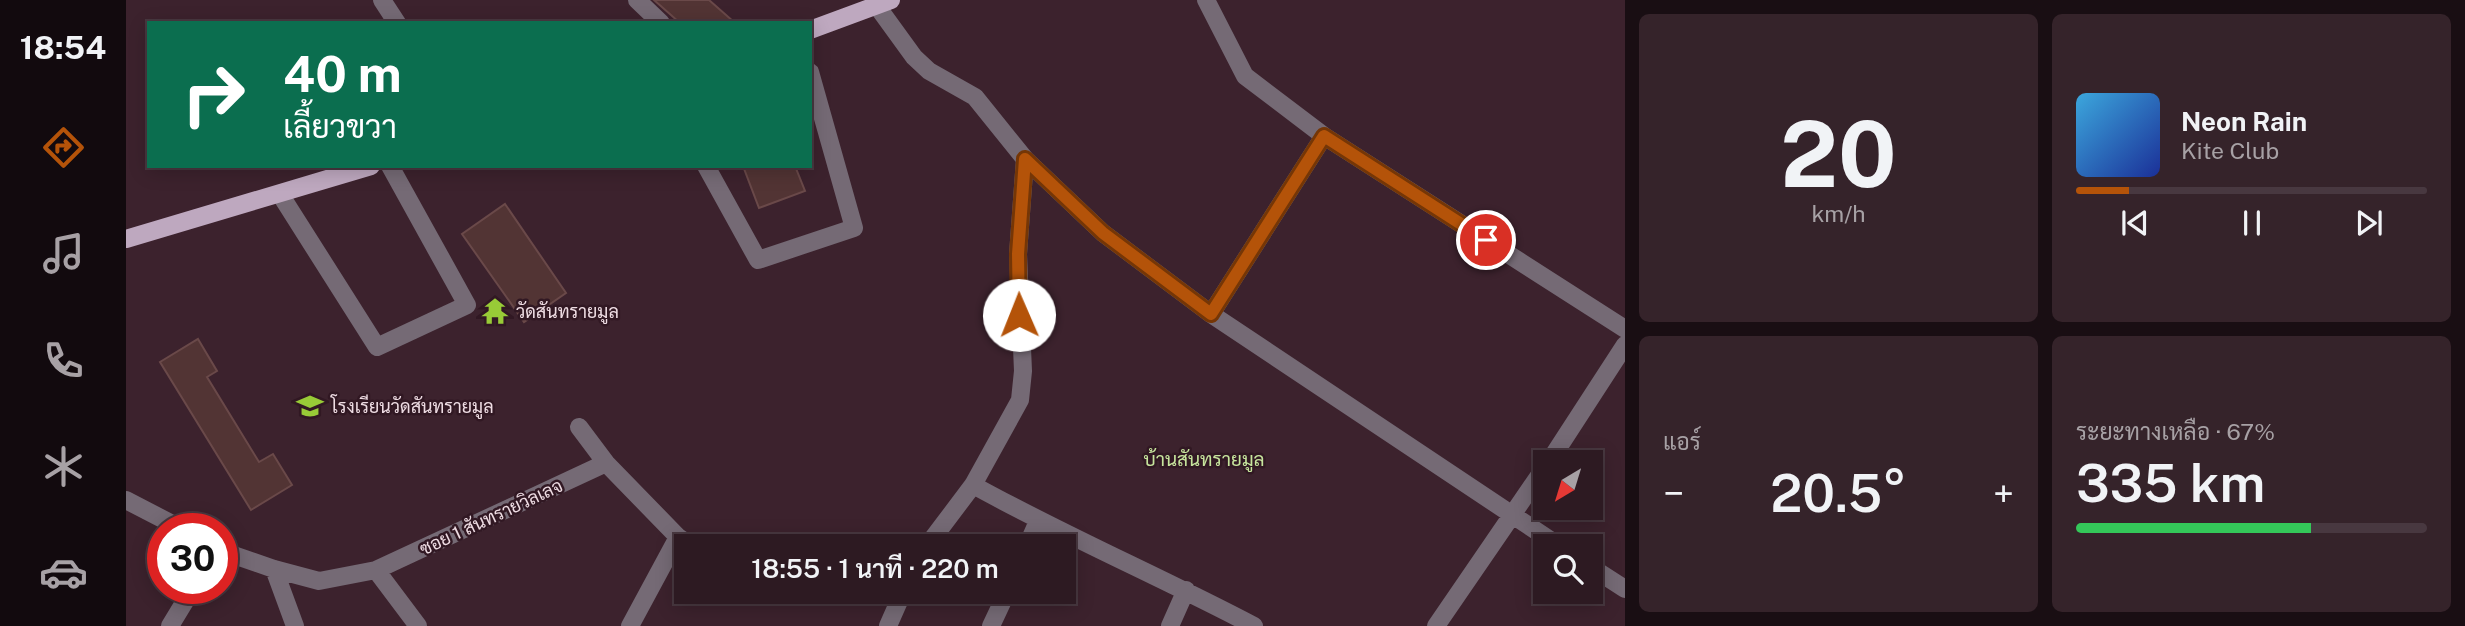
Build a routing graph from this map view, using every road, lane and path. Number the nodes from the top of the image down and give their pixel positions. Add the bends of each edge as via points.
1 (382, 0) edge
2 (637, 0) edge
3 (1206, 0) edge
4 (884, 3) edge
5 (396, 21) edge
6 (659, 21) edge
7 (812, 29) edge
8 (813, 94) edge
9 (1324, 136) junction
10 (1025, 159) junction
11 (364, 168) edge
12 (391, 168) edge
13 (707, 168) edge
14 (280, 194) junction
15 (126, 240) edge
16 (1211, 314) junction
17 (1625, 328) edge
18 (1625, 345) edge
19 (579, 428) dead end
20 (1557, 450) edge
21 (606, 463) junction
22 (973, 485) junction
23 (1533, 485) edge
24 (126, 500) edge
25 (151, 513) edge
26 (1513, 516) junction
27 (1038, 521) junction
28 (677, 534) edge
29 (936, 534) edge
30 (1032, 534) edge
31 (1541, 534) edge
32 (238, 557) edge
33 (674, 559) edge
34 (274, 569) junction
35 (376, 570) junction
36 (1603, 574) edge
37 (1625, 589) edge
38 (1186, 590) junction
39 (183, 604) edge
40 (898, 604) edge
41 (1001, 604) edge
42 (170, 626) edge
43 (295, 626) edge
44 (418, 626) edge
45 (630, 626) edge
46 (888, 626) edge
47 (991, 626) edge
48 (1170, 626) edge
49 (1254, 626) edge
50 (1436, 626) edge

1 - 5 street
2 - 6 street
3 - 9 street via 1245,76
4 - 7 main road
4 - 10 street via 914,57 975,97
8 - 13 street via 855,228 758,260
9 - 16 street
9 - 17 street
10 - 16 street via 1103,233
10 - 22 street via 1018,254 1020,400
11 - 14 main road
12 - 14 street via 467,305 377,347
14 - 15 main road
16 - 26 street
18 - 20 street
19 - 21 street
21 - 28 street
21 - 35 street, ซอย 1 สันทรายวิลเลจ
22 - 27 street
22 - 29 street
23 - 26 street
24 - 25 street
26 - 31 street
26 - 50 street
27 - 30 street
27 - 38 street
32 - 34 street, ซอย 1 สันทรายวิลเลจ
33 - 45 street
34 - 35 street, ซอย 1 สันทรายวิลเลจ via 319,580
34 - 43 street
35 - 44 street
36 - 37 street
38 - 48 street
38 - 49 street
39 - 42 street
40 - 46 street
41 - 47 street

